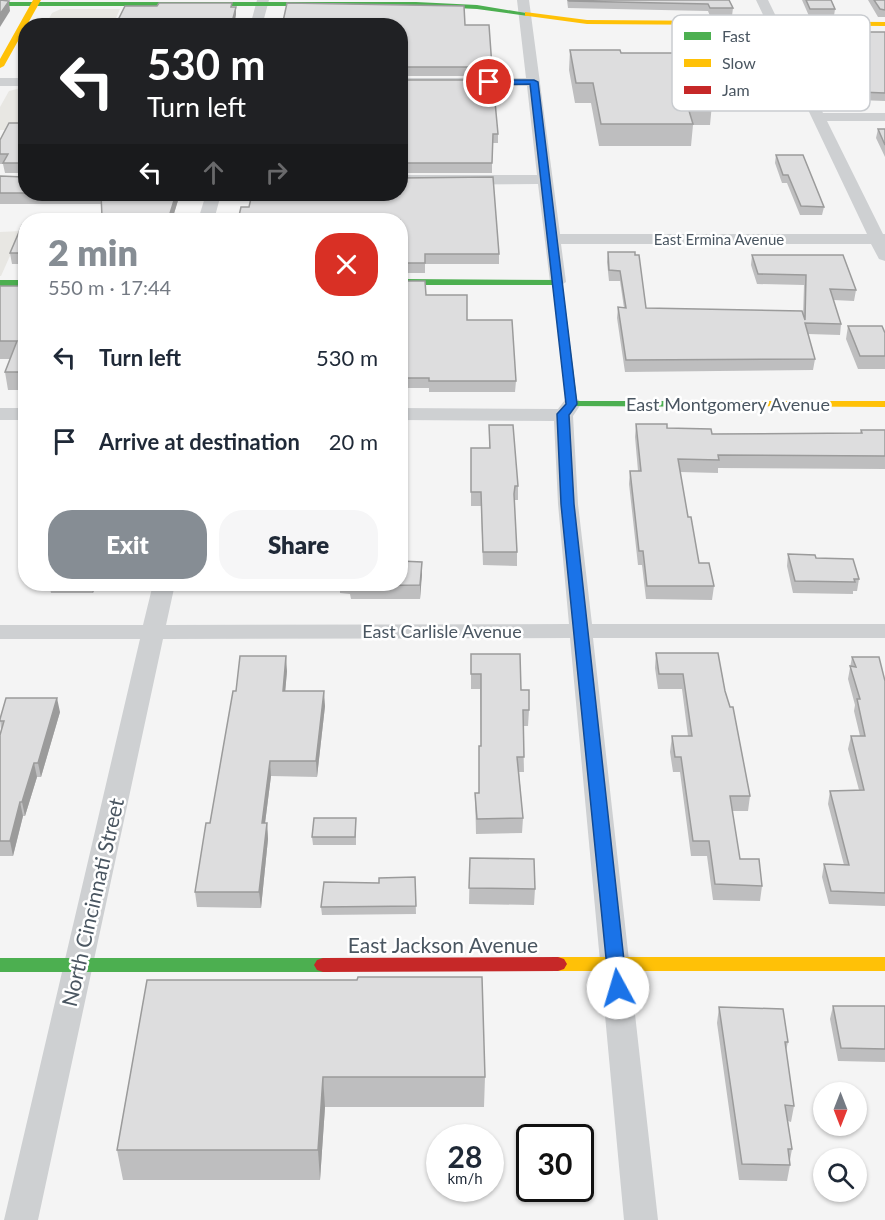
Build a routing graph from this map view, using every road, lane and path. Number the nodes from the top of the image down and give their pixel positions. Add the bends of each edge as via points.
1 (762, 0) edge
2 (36, 2) edge
3 (262, 2) edge
4 (0, 4) edge
5 (524, 7) edge
6 (769, 15) edge
7 (27, 18) edge
8 (258, 18) edge
9 (672, 23) edge
10 (18, 34) edge
11 (0, 66) edge
12 (0, 82) edge
13 (18, 82) edge
14 (408, 82) edge
15 (534, 82) junction
16 (814, 111) edge
17 (817, 117) junction
18 (885, 117) edge
19 (545, 179) junction
20 (408, 180) edge
21 (552, 239) junction
22 (881, 239) edge
23 (885, 256) edge
24 (408, 282) edge
25 (558, 282) junction
26 (0, 283) edge
27 (18, 283) edge
28 (885, 404) edge
29 (567, 409) junction
30 (0, 414) edge
31 (18, 414) edge
32 (408, 414) edge
33 (162, 591) edge
34 (885, 630) edge
35 (581, 631) junction
36 (0, 632) edge
37 (153, 633) junction
38 (885, 964) edge
39 (0, 965) edge
40 (78, 965) junction
41 (615, 965) junction
42 (21, 1220) edge
43 (641, 1220) edge

1 - 6 street
2 - 3 main road
2 - 4 main road
2 - 7 main road
3 - 5 main road
3 - 8 street
5 - 9 main road via 598,22
5 - 15 street
10 - 11 main road
12 - 13 street
14 - 15 street
15 - 19 street
16 - 17 street
17 - 18 street
17 - 22 street
19 - 20 street
19 - 21 street
21 - 22 street, East Ermina Avenue
21 - 25 street
22 - 23 street
24 - 25 main road
25 - 29 main road
26 - 27 main road
28 - 29 main road, East Montgomery Avenue
29 - 32 street, East Montgomery Avenue
29 - 35 street via 568,504
30 - 31 street
33 - 37 street, North Cincinnati Street
34 - 35 street, East Carlisle Avenue
35 - 37 street, East Carlisle Avenue
35 - 41 street
36 - 37 street, East Carlisle Avenue
37 - 40 street, North Cincinnati Street
38 - 41 main road, East Jackson Avenue
39 - 40 main road, East Jackson Avenue
40 - 41 main road, East Jackson Avenue
40 - 42 street, North Cincinnati Street
41 - 43 street

